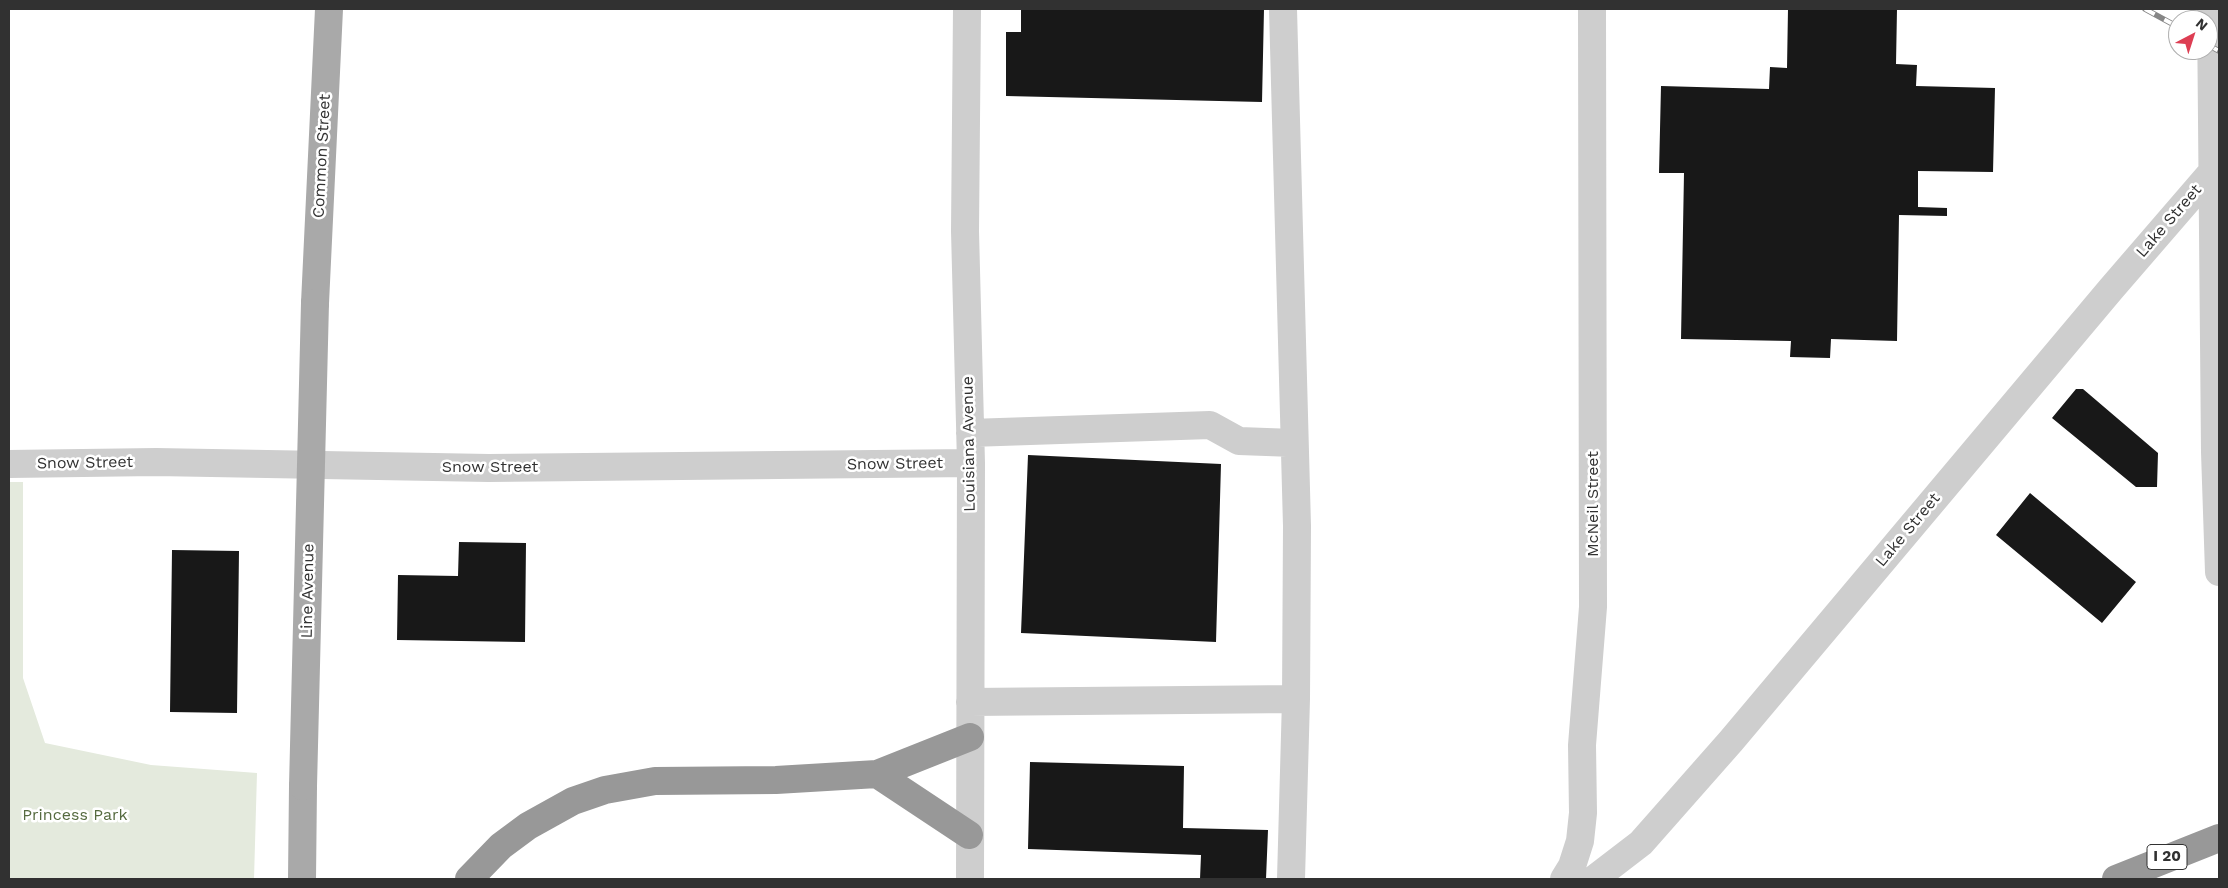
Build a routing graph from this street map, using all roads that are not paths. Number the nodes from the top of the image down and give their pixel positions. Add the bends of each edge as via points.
1 (329, 9) edge
2 (967, 9) edge
3 (1283, 9) edge
4 (1592, 9) edge
5 (2211, 9) edge
6 (2212, 172) junction
7 (315, 303) joint
8 (970, 433) junction
9 (1294, 443) junction
10 (2217, 452) edge
11 (970, 463) junction
12 (9, 464) edge
13 (2219, 572) edge
14 (1296, 698) junction
15 (970, 702) junction
16 (970, 737) junction
17 (877, 774) junction
18 (969, 835) junction
19 (2219, 838) edge
20 (302, 879) edge
21 (469, 879) edge
22 (970, 879) edge
23 (1292, 879) edge
24 (1564, 879) edge
25 (1594, 879) edge
26 (2116, 879) edge

1 - 7 main road, Common Street
2 - 8 street, Louisiana Avenue via 965,231
3 - 9 street
4 - 24 street, McNeil Street via 1593,607 1582,745 1582,822 1575,858
5 - 6 street
6 - 10 street
6 - 25 street, Lake Street via 1641,843
7 - 20 main road, Line Avenue, bridge
8 - 9 street via 1210,425 1239,441
8 - 11 street, Louisiana Avenue
9 - 14 street
10 - 13 street
11 - 12 street, Snow Street via 489,468 156,462
11 - 15 street, Louisiana Avenue
14 - 15 street
14 - 23 street
15 - 16 street, Louisiana Avenue
16 - 17 highway
16 - 18 street, Louisiana Avenue
17 - 18 highway
17 - 21 highway via 776,780 655,781 605,790 573,801 528,826 501,846
18 - 22 street, Louisiana Avenue
19 - 26 highway, I 20

